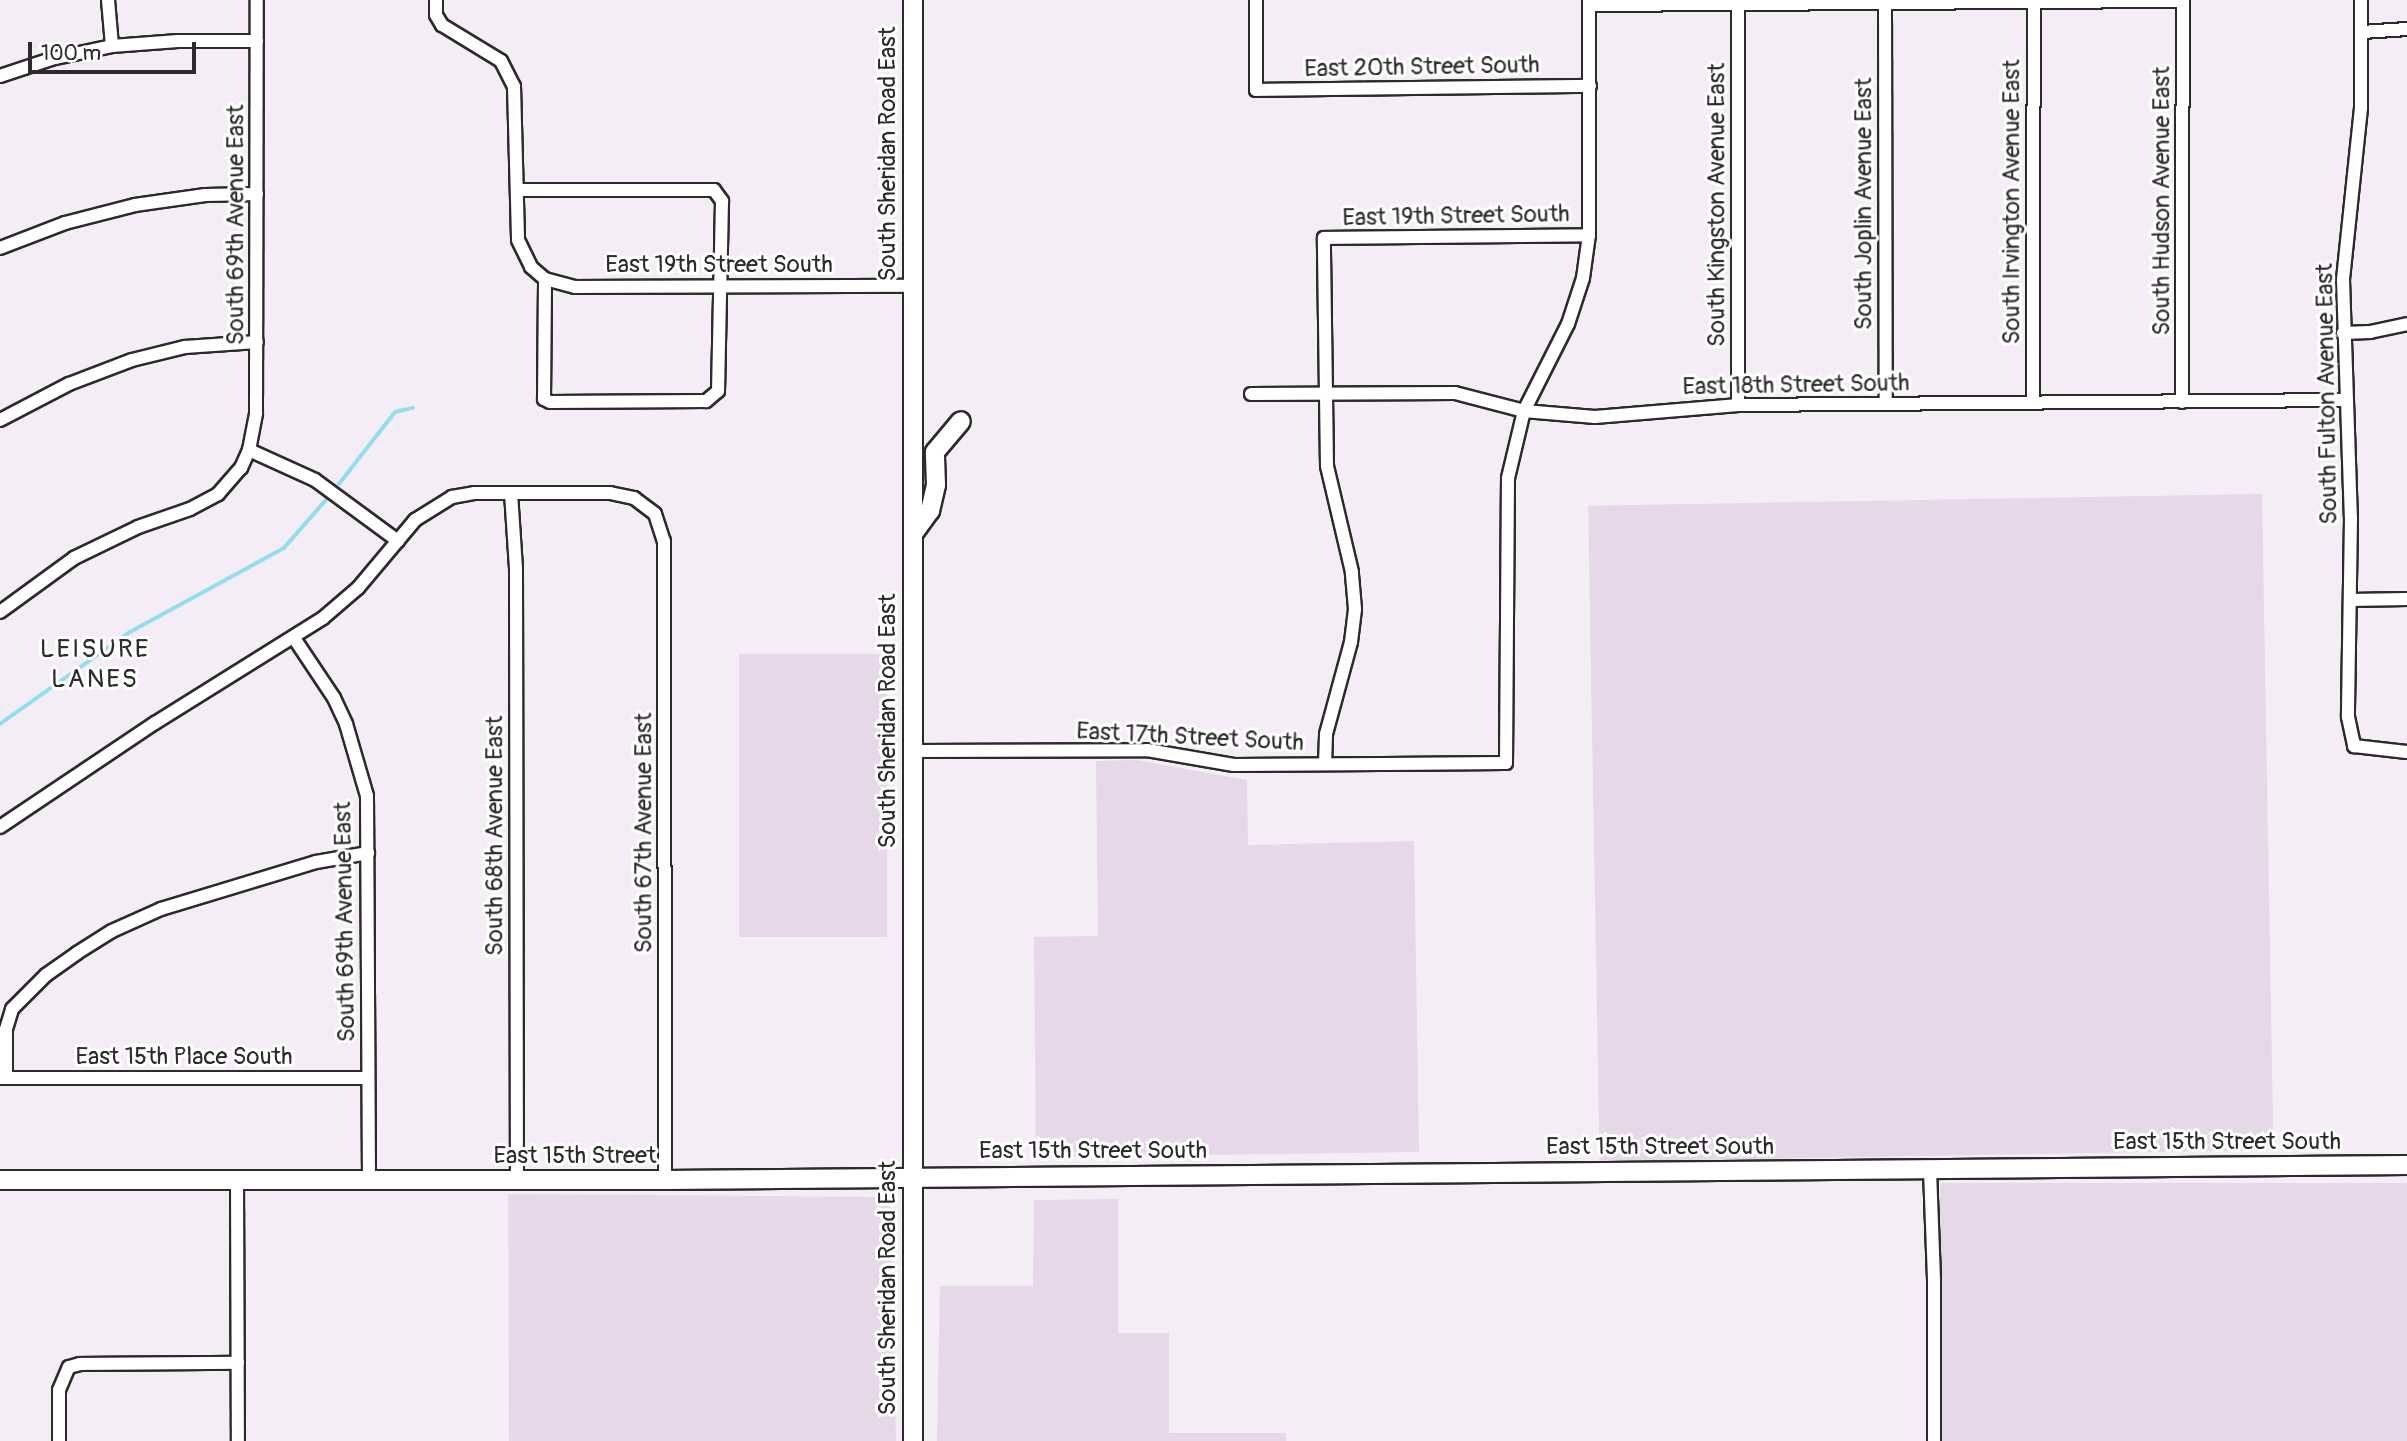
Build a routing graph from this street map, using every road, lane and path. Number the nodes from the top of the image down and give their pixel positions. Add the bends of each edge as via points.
1 (108, 0) edge
2 (257, 0) edge
3 (436, 0) edge
4 (913, 0) edge
5 (1256, 0) edge
6 (2361, 0) edge
7 (2183, 1) edge
8 (2034, 2) junction
9 (1589, 3) edge
10 (1885, 4) junction
11 (1738, 5) junction
12 (2407, 29) edge
13 (2362, 33) junction
14 (257, 41) junction
15 (112, 46) junction
16 (0, 76) edge
17 (1590, 86) junction
18 (517, 190) junction
19 (257, 194) junction
20 (1588, 235) junction
21 (0, 248) edge
22 (545, 279) junction
23 (721, 285) junction
24 (913, 286) junction
25 (2407, 324) edge
26 (2343, 332) junction
27 (257, 342) junction
28 (1325, 393) junction
29 (1251, 394) dead end
30 (2346, 400) junction
31 (2033, 402) junction
32 (2182, 402) junction
33 (1886, 404) junction
34 (1738, 405) junction
35 (1524, 411) junction
36 (0, 420) edge
37 (961, 421) dead end
38 (249, 450) junction
39 (511, 493) junction
40 (913, 534) junction
41 (398, 541) junction
42 (2407, 599) edge
43 (2350, 600) junction
44 (0, 612) edge
45 (293, 638) junction
46 (913, 751) junction
47 (2407, 752) edge
48 (1325, 764) junction
49 (0, 827) edge
50 (368, 853) junction
51 (3, 1078) edge
52 (368, 1078) junction
53 (2407, 1166) edge
54 (1930, 1170) junction
55 (913, 1177) junction
56 (369, 1180) junction
57 (517, 1180) junction
58 (0, 1181) edge
59 (237, 1181) junction
60 (665, 1181) junction
61 (238, 1363) junction
62 (59, 1441) edge
63 (238, 1441) edge
64 (913, 1441) edge
65 (1934, 1441) edge

1 - 15 street
2 - 14 street, South 69th Avenue East
3 - 18 street via 436,15 442,25 500,61 511,78 516,103
4 - 24 main road, South Sheridan Road East
5 - 17 street, East 20th Street South via 1255,90
6 - 13 street, South Fulton Avenue East
7 - 8 street
7 - 32 street, South Hudson Avenue East
8 - 10 street
8 - 31 street, South Irvington Avenue East
9 - 11 street
9 - 17 street
10 - 11 street
10 - 33 street, South Joplin Avenue East
11 - 34 street, South Kingston Avenue East
12 - 13 street
13 - 26 street, South Fulton Avenue East via 2361,108 2343,279
14 - 15 street
14 - 19 street, South 69th Avenue East
15 - 16 street
17 - 20 street
18 - 22 street, East 19th Street South via 518,240 531,267
18 - 23 street via 714,190 722,201
19 - 21 street via 205,195 123,208 65,223
19 - 27 street, South 69th Avenue East
20 - 28 street, East 19th Street South via 1324,238
20 - 35 street via 1583,278 1568,324
22 - 23 street, East 19th Street South via 575,287
22 - 23 street via 543,394 550,402 706,401 713,397 719,391
23 - 24 street, East 19th Street South
24 - 40 main road, South Sheridan Road East
25 - 26 street
26 - 30 street, South Fulton Avenue East
27 - 36 street via 203,344 132,360 69,384
27 - 38 street, South 69th Avenue East via 255,430
28 - 29 street, East 18th Street South
28 - 35 street, East 18th Street South via 1455,393
28 - 48 street via 1327,466 1352,572 1354,609 1351,642 1326,734
30 - 32 street, East 18th Street South
30 - 43 street, South Fulton Avenue East
31 - 32 street, East 18th Street South
31 - 33 street, East 18th Street South
33 - 34 street, East 18th Street South
34 - 35 street, East 18th Street South via 1595,417
35 - 48 street, East 17th Street South via 1511,459 1506,505 1506,763
37 - 40 main road via 935,452 936,485 930,511
38 - 41 street via 315,480
38 - 44 street via 241,468 218,494 74,558
39 - 41 street via 452,497 415,520
39 - 57 street, South 68th Avenue East via 516,583
39 - 60 street, South 67th Avenue East via 610,493 634,498 655,514 664,541
40 - 46 main road, South Sheridan Road East
41 - 45 street via 358,588
42 - 43 street
43 - 47 street, South Fulton Avenue East via 2348,717 2354,746
45 - 49 street
45 - 50 street, South 69th Avenue East via 334,698 354,746 367,796
46 - 48 street, East 17th Street South via 1147,750 1234,765
46 - 55 main road, South Sheridan Road East
50 - 51 street via 304,865 161,908 113,931 46,975 12,1009
50 - 52 street, South 69th Avenue East
51 - 52 street, East 15th Place South
52 - 56 street, South 69th Avenue East
53 - 54 main road, East 15th Street South
54 - 55 main road, East 15th Street South
54 - 65 street
55 - 60 main road, East 15th Street
55 - 64 main road, South Sheridan Road East
56 - 57 main road, East 15th Street
56 - 59 main road, East 15th Street
57 - 60 main road, East 15th Street
58 - 59 main road
59 - 61 street
61 - 62 street via 69,1367 59,1390
61 - 63 street

